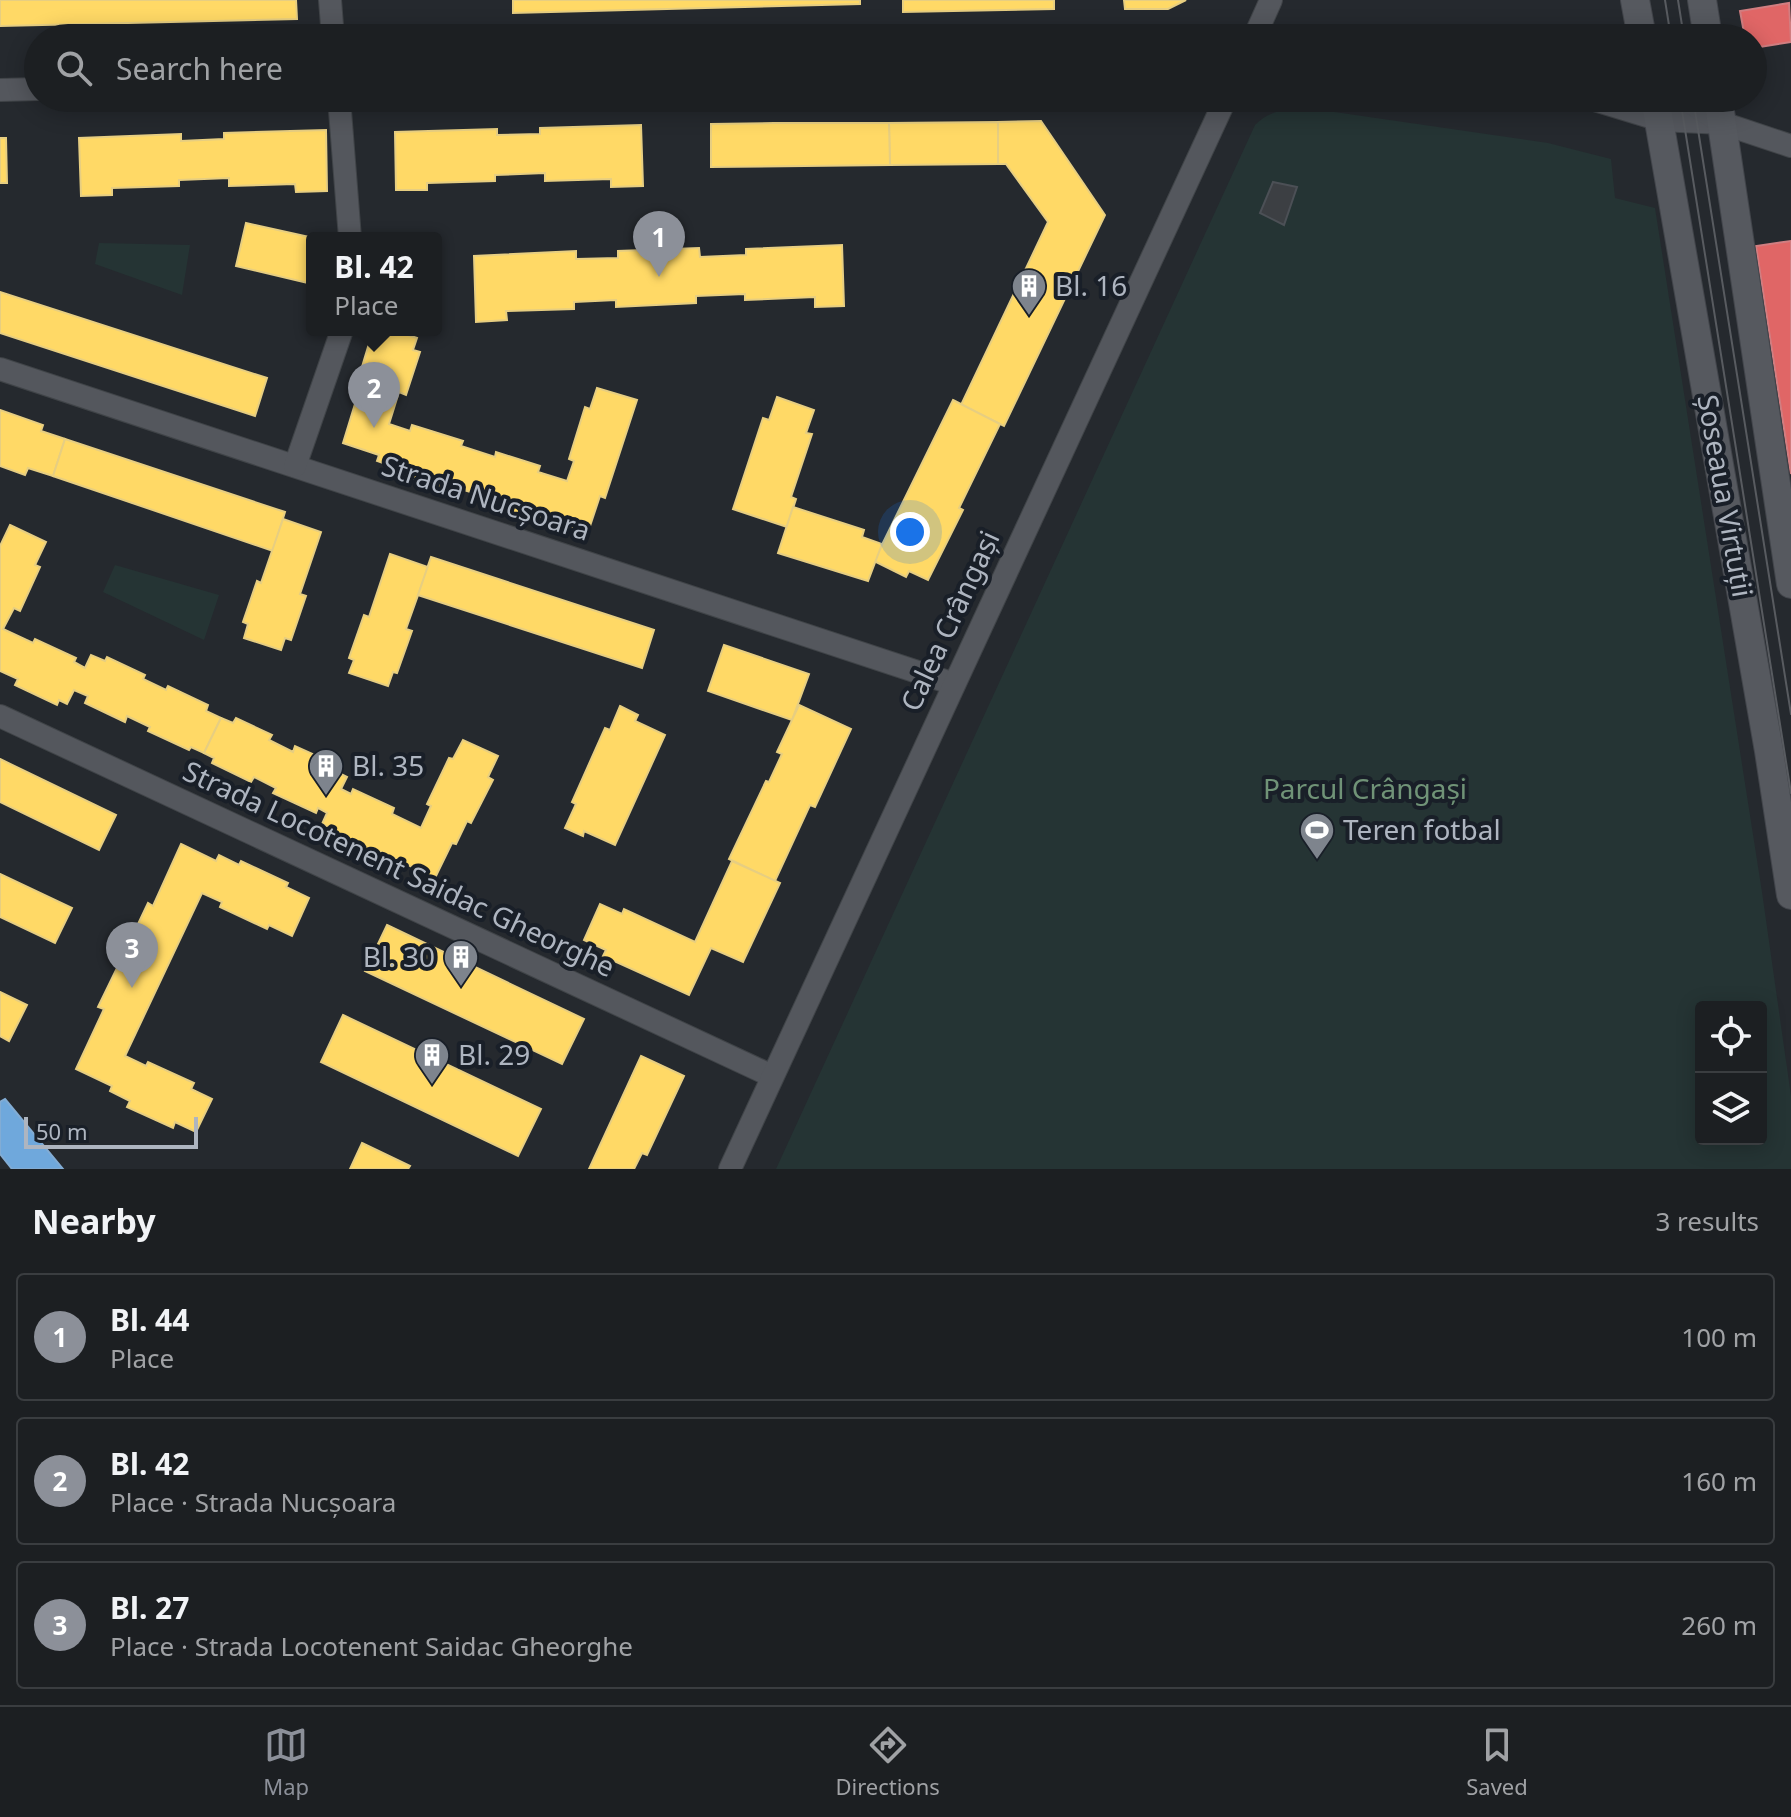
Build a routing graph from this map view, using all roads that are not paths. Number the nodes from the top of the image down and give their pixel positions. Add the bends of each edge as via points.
1 (330, 0) edge
2 (1271, 0) edge
3 (1635, 0) edge
4 (1702, 0) edge
5 (332, 24) edge
6 (1260, 24) edge
7 (1639, 24) edge
8 (1706, 24) edge
9 (24, 89) edge
10 (0, 90) edge
11 (340, 112) edge
12 (1220, 112) edge
13 (1659, 112) edge
14 (1720, 112) edge
15 (1722, 112) edge
16 (1791, 146) edge
17 (350, 232) edge
18 (340, 336) edge
19 (0, 369) edge
20 (295, 466) junction
21 (1791, 584) edge
22 (954, 684) junction
23 (0, 716) edge
24 (1791, 895) edge
25 (772, 1076) junction
26 (730, 1169) edge

1 - 5 street
2 - 6 street
3 - 7 main road
4 - 8 main road
9 - 10 street
11 - 17 street
12 - 22 street, Calea Crângași
13 - 24 main road, Șoseaua Virtuții
14 - 21 main road, Șoseaua Virtuții
15 - 16 street
18 - 20 street
19 - 20 street, Strada Nucșoara
20 - 22 street, Strada Nucșoara
22 - 25 street, Calea Crângași
23 - 25 street, Strada Locotenent Saidac Gheorghe
25 - 26 street, Calea Crângași

